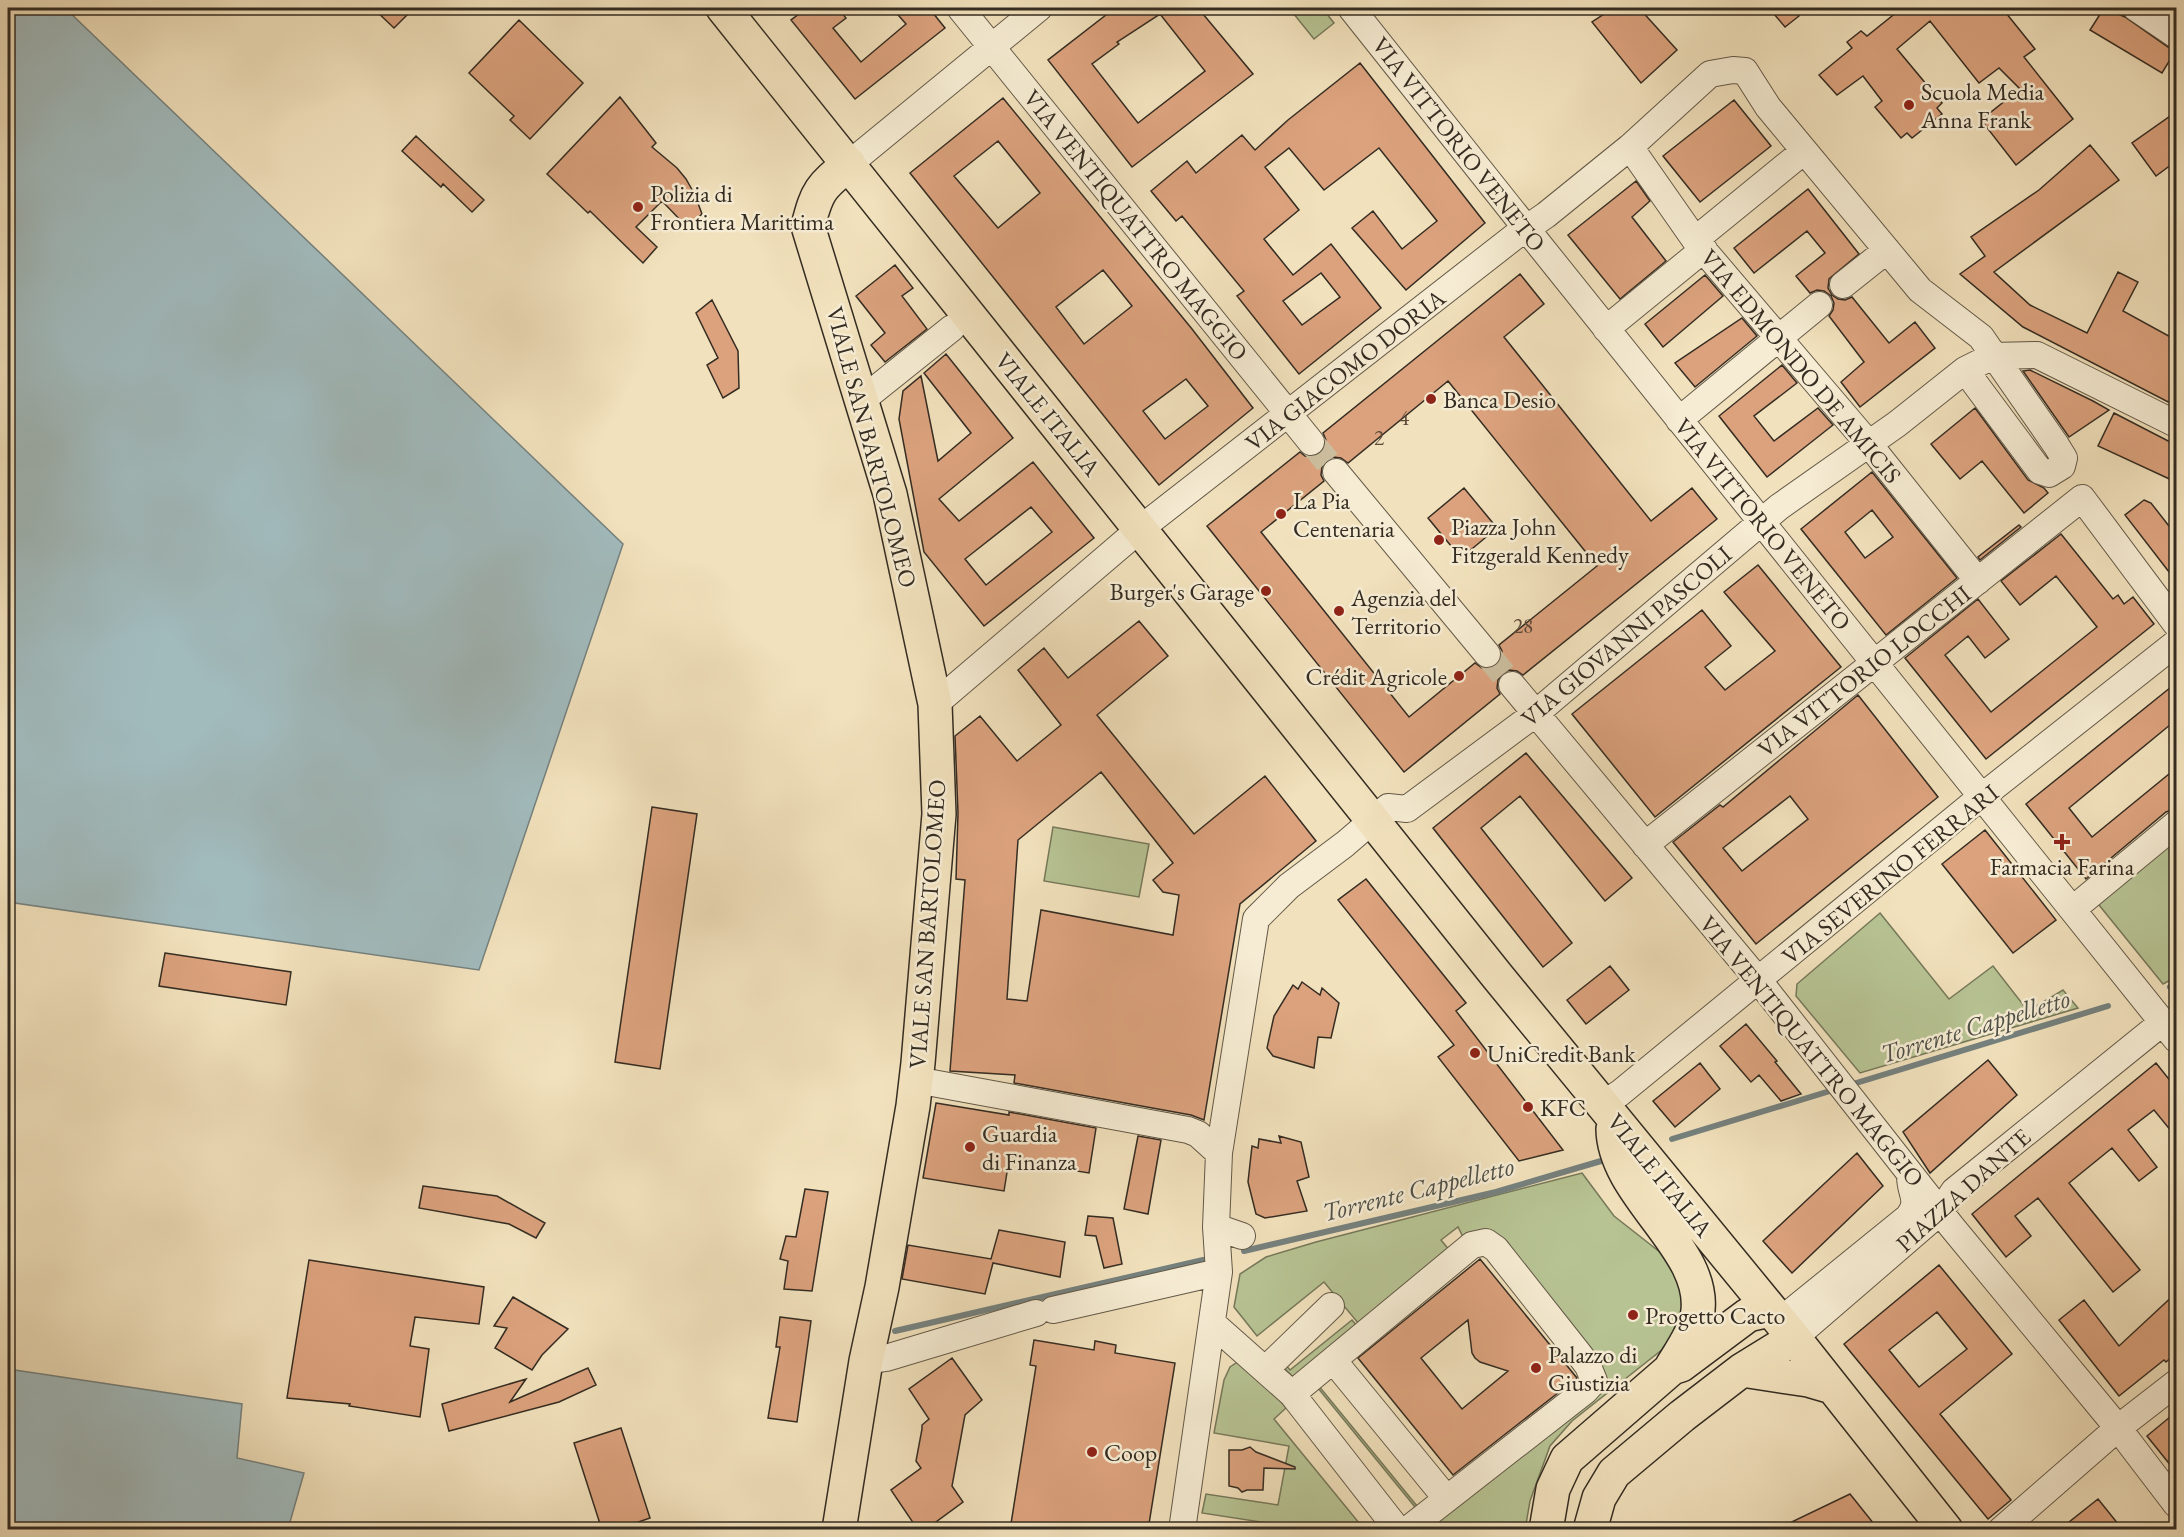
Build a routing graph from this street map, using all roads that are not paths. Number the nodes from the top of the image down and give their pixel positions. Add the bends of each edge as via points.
1 (723, 8) edge
2 (960, 8) edge
3 (1038, 8) edge
4 (2136, 8) edge
5 (1358, 9) edge
6 (2176, 35) edge
7 (991, 45) junction
8 (1630, 147) junction
9 (1804, 151) junction
10 (849, 164) junction
11 (1527, 229) junction
12 (1700, 245) junction
13 (1887, 250) junction
14 (1843, 285) dead end
15 (1819, 305) dead end
16 (952, 328) dead end
17 (1606, 329) junction
18 (1778, 337) junction
19 (1993, 356) junction
20 (1965, 370) junction
21 (862, 400) junction
22 (1288, 413) junction
23 (1679, 420) junction
24 (2176, 424) edge
25 (1311, 442) tunnel mouth
26 (1868, 443) junction
27 (1342, 479) tunnel mouth
28 (1762, 522) junction
29 (1140, 529) junction
30 (1978, 581) junction
31 (2176, 624) edge
32 (2176, 643) edge
33 (1487, 654) tunnel mouth
34 (1875, 663) junction
35 (1512, 685) tunnel mouth
36 (935, 704) junction
37 (1535, 714) junction
38 (1983, 796) junction
39 (1373, 820) junction
40 (2176, 824) edge
41 (1645, 844) junction
42 (2073, 909) junction
43 (1759, 981) junction
44 (2170, 1031) edge
45 (916, 1080) junction
46 (1608, 1111) junction
47 (1219, 1153) junction
48 (1910, 1173) junction
49 (1940, 1212) junction
50 (1216, 1227) junction
51 (1242, 1236) dead end
52 (1219, 1272) junction
53 (1331, 1306) dead end
54 (1212, 1323) junction
55 (1781, 1323) junction
56 (1333, 1360) junction
57 (866, 1361) junction
58 (1672, 1368) junction
59 (1265, 1370) junction
60 (1742, 1370) junction
61 (2176, 1383) edge
62 (1832, 1387) junction
63 (1292, 1394) junction
64 (2118, 1428) junction
65 (1446, 1498) junction
66 (2176, 1504) edge
67 (839, 1530) edge
68 (1182, 1530) edge
69 (1398, 1530) edge
70 (1407, 1530) edge
71 (1546, 1530) edge
72 (1590, 1530) edge
73 (1946, 1530) edge
74 (2001, 1530) edge

1 - 10 main road, VIALE ITALIA
2 - 7 street, VIA VENTIQUATTRO MAGGIO
3 - 7 street
4 - 6 street
5 - 11 street, VIA VITTORIO VENETO
7 - 10 street
7 - 22 street, VIA VENTIQUATTRO MAGGIO
8 - 9 street, VIA GIACOMO DORIA via 1710,74 1733,70 1745,71
8 - 11 street, VIA GIACOMO DORIA
8 - 12 street, VIA EDMONDO DE AMICIS
9 - 12 street
9 - 13 street
10 - 21 main road, VIALE SAN BARTOLOMEO via 826,182 815,200 808,226
10 - 29 main road, VIALE ITALIA
11 - 17 street, VIA VITTORIO VENETO
11 - 22 street, VIA GIACOMO DORIA
12 - 17 street
12 - 18 street, VIA EDMONDO DE AMICIS
13 - 14 street
13 - 19 street via 1920,290 1981,337
15 - 18 street
16 - 21 street
17 - 23 street, VIA VITTORIO VENETO
18 - 23 street
18 - 26 street, VIA EDMONDO DE AMICIS
19 - 20 street, VIA GIOVANNI PASCOLI
19 - 20 street via 2064,459 2053,473 2046,475 2040,471
19 - 24 street via 2037,355
20 - 26 street, VIA GIOVANNI PASCOLI
21 - 36 main road, VIALE SAN BARTOLOMEO via 890,494
22 - 25 street, VIA VENTIQUATTRO MAGGIO
22 - 29 street, VIA GIACOMO DORIA
23 - 28 street, VIA VITTORIO VENETO
26 - 28 street, VIA GIOVANNI PASCOLI
26 - 30 street, VIA EDMONDO DE AMICIS
27 - 33 street
28 - 34 street, VIA VITTORIO VENETO
28 - 37 street, VIA GIOVANNI PASCOLI
29 - 36 street, VIA GIACOMO DORIA
29 - 39 main road, VIALE ITALIA
30 - 31 street, VIA VITTORIO LOCCHI via 2082,498
30 - 34 street, VIA VITTORIO LOCCHI
32 - 38 street, VIA SEVERINO FERRARI
34 - 38 street, VIA VITTORIO VENETO
34 - 41 street, VIA VITTORIO LOCCHI
35 - 37 street, VIA VENTIQUATTRO MAGGIO
36 - 45 main road, VIALE SAN BARTOLOMEO via 939,814
37 - 39 street, VIA GIOVANNI PASCOLI via 1407,809 1388,807
37 - 41 street, VIA VENTIQUATTRO MAGGIO
38 - 42 street, VIA VITTORIO VENETO
38 - 43 street, VIA SEVERINO FERRARI
39 - 46 main road, VIALE ITALIA
39 - 47 street via 1289,886 1256,919
40 - 42 street
41 - 43 street, VIA VENTIQUATTRO MAGGIO
42 - 44 street, VIA VITTORIO VENETO
43 - 46 street, VIA SEVERINO FERRARI via 1620,1093
43 - 48 street, VIA VENTIQUATTRO MAGGIO
44 - 49 street, PIAZZA DANTE via 1954,1191
45 - 47 street via 1188,1130
45 - 57 main road, VIALE SAN BARTOLOMEO
46 - 55 main road, VIALE ITALIA
46 - 58 main road via 1613,1143 1628,1177 1676,1244 1698,1291 1691,1333
47 - 50 street
48 - 49 street, VIA VENTIQUATTRO MAGGIO
48 - 55 street, PIAZZA DANTE via 1910,1188 1916,1200 1908,1217
49 - 55 street, PIAZZA DANTE
49 - 64 street, VIA VENTIQUATTRO MAGGIO
50 - 51 street
50 - 52 street
52 - 54 street
52 - 57 street via 1045,1311
53 - 59 street
54 - 59 street
54 - 68 street
55 - 58 main road via 1748,1315
55 - 60 main road
55 - 62 main road, VIALE ITALIA
56 - 63 street
56 - 65 street
56 - 65 street via 1472,1245 1486,1242 1496,1249 1588,1366 1594,1381
57 - 67 main road, VIALE SAN BARTOLOMEO
58 - 71 main road via 1567,1459 1553,1489
59 - 63 street
60 - 62 main road
60 - 72 main road via 1614,1473 1599,1498
61 - 64 street
62 - 73 main road, VIALE ITALIA
63 - 69 street
64 - 66 street, VIA VENTIQUATTRO MAGGIO
64 - 74 street
65 - 70 street

